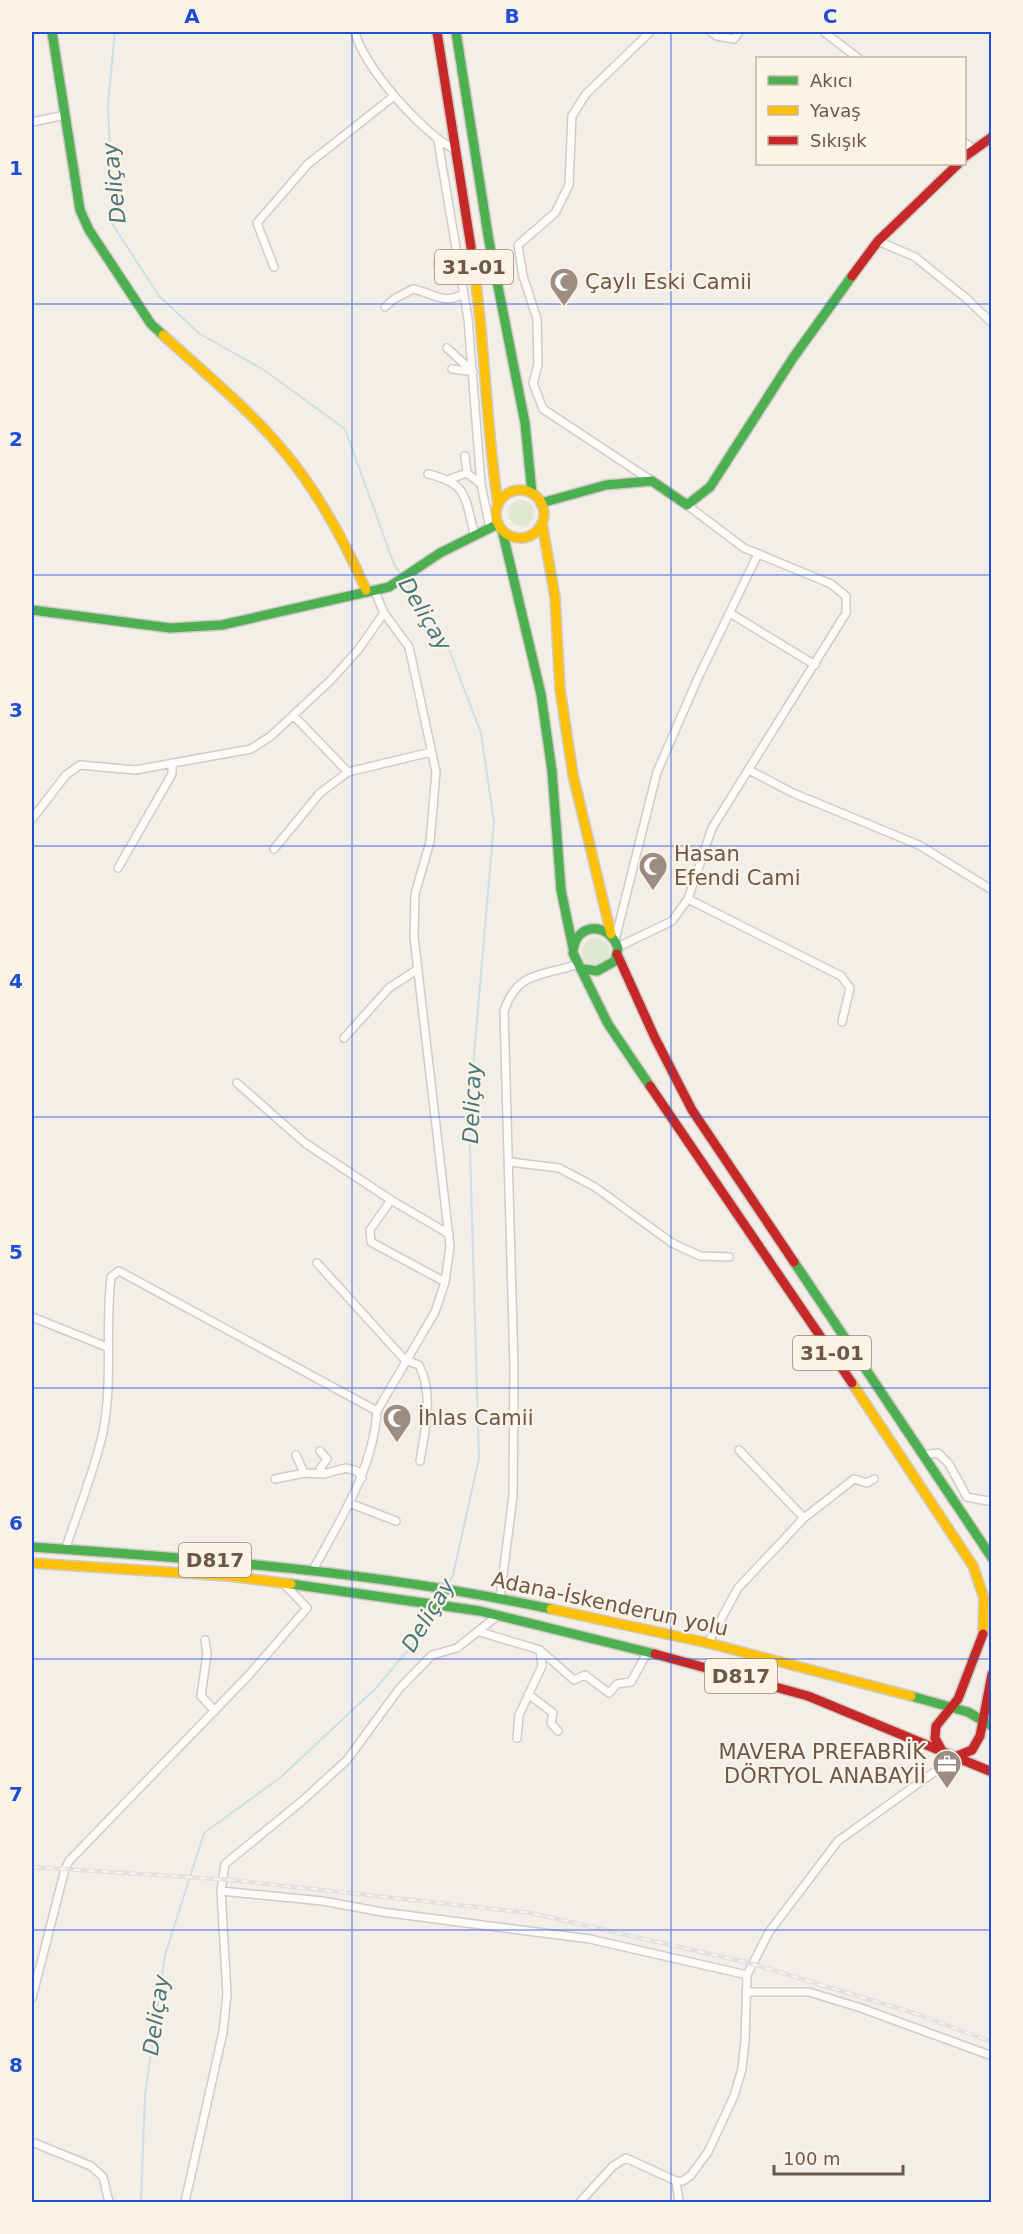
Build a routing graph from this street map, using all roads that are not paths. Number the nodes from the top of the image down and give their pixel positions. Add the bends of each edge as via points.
1 (52, 32) edge
2 (355, 32) edge
3 (437, 32) edge
4 (456, 32) edge
5 (650, 32) edge
6 (711, 32) edge
7 (739, 32) edge
8 (824, 32) edge
9 (857, 57) edge
10 (394, 96) junction
11 (65, 115) junction
12 (32, 122) edge
13 (992, 137) edge
14 (438, 141) junction
15 (966, 144) edge
16 (454, 149) junction
17 (973, 149) junction
18 (966, 155) edge
19 (957, 165) edge
20 (878, 241) junction
21 (459, 263) junction
22 (438, 265) dead end
23 (274, 267) dead end
24 (464, 293) junction
25 (385, 308) dead end
26 (992, 323) edge
27 (447, 348) dead end
28 (452, 369) dead end
29 (471, 372) junction
30 (465, 456) dead end
31 (466, 473) junction
32 (428, 474) dead end
33 (450, 479) junction
34 (652, 481) junction
35 (481, 484) junction
36 (532, 493) junction
37 (541, 503) junction
38 (498, 504) junction
39 (687, 505) junction
40 (542, 523) junction
41 (497, 527) junction
42 (475, 536) junction
43 (758, 554) junction
44 (370, 590) junction
45 (32, 610) edge
46 (384, 613) junction
47 (730, 613) junction
48 (815, 665) junction
49 (293, 715) junction
50 (431, 752) junction
51 (172, 763) junction
52 (749, 770) junction
53 (348, 772) junction
54 (32, 819) edge
55 (274, 849) dead end
56 (118, 868) dead end
57 (992, 890) edge
58 (688, 898) junction
59 (615, 944) junction
60 (573, 950) junction
61 (580, 966) junction
62 (418, 969) junction
63 (842, 1022) dead end
64 (344, 1038) dead end
65 (237, 1083) dead end
66 (510, 1162) junction
67 (391, 1200) junction
68 (449, 1234) junction
69 (729, 1257) dead end
70 (317, 1263) dead end
71 (445, 1282) junction
72 (32, 1317) edge
73 (106, 1347) junction
74 (405, 1360) junction
75 (377, 1411) junction
76 (739, 1450) dead end
77 (320, 1451) dead end
78 (296, 1455) dead end
79 (924, 1455) junction
80 (420, 1461) dead end
81 (304, 1473) junction
82 (324, 1474) junction
83 (362, 1478) junction
84 (275, 1479) dead end
85 (874, 1479) dead end
86 (992, 1499) edge
87 (349, 1503) junction
88 (804, 1518) junction
89 (396, 1521) dead end
90 (32, 1547) edge
91 (65, 1550) junction
92 (992, 1558) edge
93 (32, 1563) edge
94 (313, 1570) junction
95 (284, 1584) junction
96 (500, 1598) junction
97 (497, 1616) junction
98 (480, 1632) junction
99 (205, 1640) dead end
100 (708, 1643) junction
101 (540, 1650) junction
102 (646, 1653) junction
103 (992, 1674) edge
104 (528, 1694) junction
105 (952, 1709) junction
106 (215, 1711) junction
107 (981, 1721) junction
108 (992, 1726) edge
109 (558, 1731) dead end
110 (517, 1738) dead end
111 (942, 1751) junction
112 (957, 1756) junction
113 (992, 1772) edge
114 (221, 1891) junction
115 (747, 1975) junction
116 (746, 1992) junction
117 (32, 1998) edge
118 (992, 2056) edge
119 (32, 2142) edge
120 (676, 2181) junction
121 (109, 2202) edge
122 (185, 2202) edge
123 (580, 2202) edge
124 (679, 2202) edge

1 - 11 main road
2 - 10 street via 358,45
3 - 16 main road, 31-01
4 - 36 main road, 31-01 via 502,311 525,411
5 - 34 street via 586,94 572,116 569,186 555,213 518,246 537,319 538,365 533,383 543,410
6 - 7 street via 734,39
8 - 9 street
10 - 14 street
10 - 23 street via 308,164 257,223
11 - 12 street
11 - 44 main road via 81,210 110,264 150,324 246,412 300,472
13 - 17 main road
14 - 16 street
14 - 21 street
15 - 17 street
16 - 38 main road, 31-01 via 482,309 490,452
17 - 18 main road
19 - 20 main road
20 - 26 street via 915,257
20 - 39 main road via 793,358 710,487
21 - 22 street
21 - 24 street
24 - 25 street via 444,300 413,289 394,298
24 - 29 street
27 - 29 street
28 - 29 street
29 - 35 street
30 - 31 street
31 - 33 street
31 - 35 street
32 - 33 street
33 - 42 street via 464,492
34 - 37 main road via 606,485
34 - 39 main road
35 - 41 street
36 - 37 main road
36 - 38 main road via 513,491
37 - 40 main road
38 - 41 main road
39 - 43 street via 744,548
40 - 41 main road via 527,537 513,537
40 - 59 main road, 31-01 via 555,597 560,689 573,775
41 - 42 main road
41 - 60 main road via 541,694 552,771 561,890
42 - 44 main road via 389,587
43 - 47 street
43 - 48 street via 831,584 846,596 846,613
44 - 45 main road via 212,626 133,626
44 - 46 street
46 - 49 street via 358,650
46 - 50 street via 409,647
47 - 48 street
47 - 59 street via 657,772
48 - 52 street
49 - 51 street via 272,736 251,749
49 - 53 street
50 - 53 street
50 - 62 street via 436,772 430,842 415,894
51 - 54 street via 135,770 80,765 66,775
51 - 56 street via 172,774
52 - 57 street via 793,794 919,845
52 - 58 street via 712,828
53 - 55 street via 320,793
58 - 59 street via 672,921
58 - 63 street via 841,975 850,988
59 - 60 main road via 605,930 591,928 578,936
59 - 61 main road via 610,967 604,971 590,972
59 - 79 main road, 31-01 via 655,1038 692,1110
60 - 61 main road
61 - 66 street via 525,978 510,993 504,1011
61 - 105 main road, 31-01 via 613,1037 761,1248 980,1578 985,1623 972,1667
62 - 64 street via 389,988
62 - 68 street
65 - 67 street via 305,1143
66 - 69 street via 560,1168 595,1187 672,1244 700,1256
66 - 96 street via 513,1496
67 - 68 street
67 - 71 street via 370,1230 370,1242
68 - 71 street
70 - 74 street
71 - 74 street via 435,1312
72 - 73 street
73 - 75 street via 111,1277 119,1271
73 - 91 street via 103,1431
74 - 75 street
74 - 80 street via 419,1365 427,1380
75 - 83 street
76 - 88 street
77 - 82 street via 327,1459 320,1469
78 - 81 street
79 - 86 street via 938,1453 949,1464 967,1497
79 - 92 main road, 31-01
81 - 82 street
81 - 84 street
82 - 83 street via 346,1468 357,1471
83 - 87 street
85 - 88 street via 867,1483 854,1479
87 - 89 street
87 - 94 street
88 - 100 street via 738,1588
90 - 91 main road, Adana-İskenderun yolu / D817
91 - 94 main road, Adana-İskenderun yolu / D817
93 - 95 main road, D817 via 228,1576
94 - 96 main road, Adana-İskenderun yolu / D817
95 - 97 main road, Adana-İskenderun yolu / D817 via 395,1597
95 - 106 street via 307,1608
96 - 100 main road, Adana-İskenderun yolu / D817
97 - 98 street
97 - 102 main road, Adana-İskenderun yolu / D817
98 - 101 street
98 - 114 street via 457,1648 432,1655 416,1670 346,1760 225,1863
99 - 106 street via 201,1696
100 - 105 main road, Adana-İskenderun yolu / D817 via 836,1674
101 - 102 street via 574,1680 585,1675 609,1693 617,1684 631,1682
101 - 104 street via 542,1666
102 - 111 main road, Adana-İskenderun yolu / D817 via 808,1695
103 - 107 main road
104 - 109 street via 553,1713 551,1723
104 - 110 street via 519,1715
105 - 107 main road, Adana-İskenderun yolu / D817 via 968,1712
105 - 111 main road, 31-01 via 934,1730 934,1739
106 - 117 street via 69,1861
107 - 108 main road, Adana-İskenderun yolu / D817
107 - 112 main road via 980,1736 972,1750
111 - 112 main road, Adana-İskenderun yolu / D817
112 - 113 main road, Adana-İskenderun yolu / D817
112 - 115 street via 838,1841 774,1925
114 - 115 street via 323,1901 580,1937
114 - 122 street via 227,1994 223,2032
115 - 116 street
116 - 118 street via 809,1992
116 - 120 street via 742,2069 734,2096 702,2161 691,2175
119 - 121 street via 91,2166 103,2177
120 - 123 street via 626,2158 613,2166
120 - 124 street

